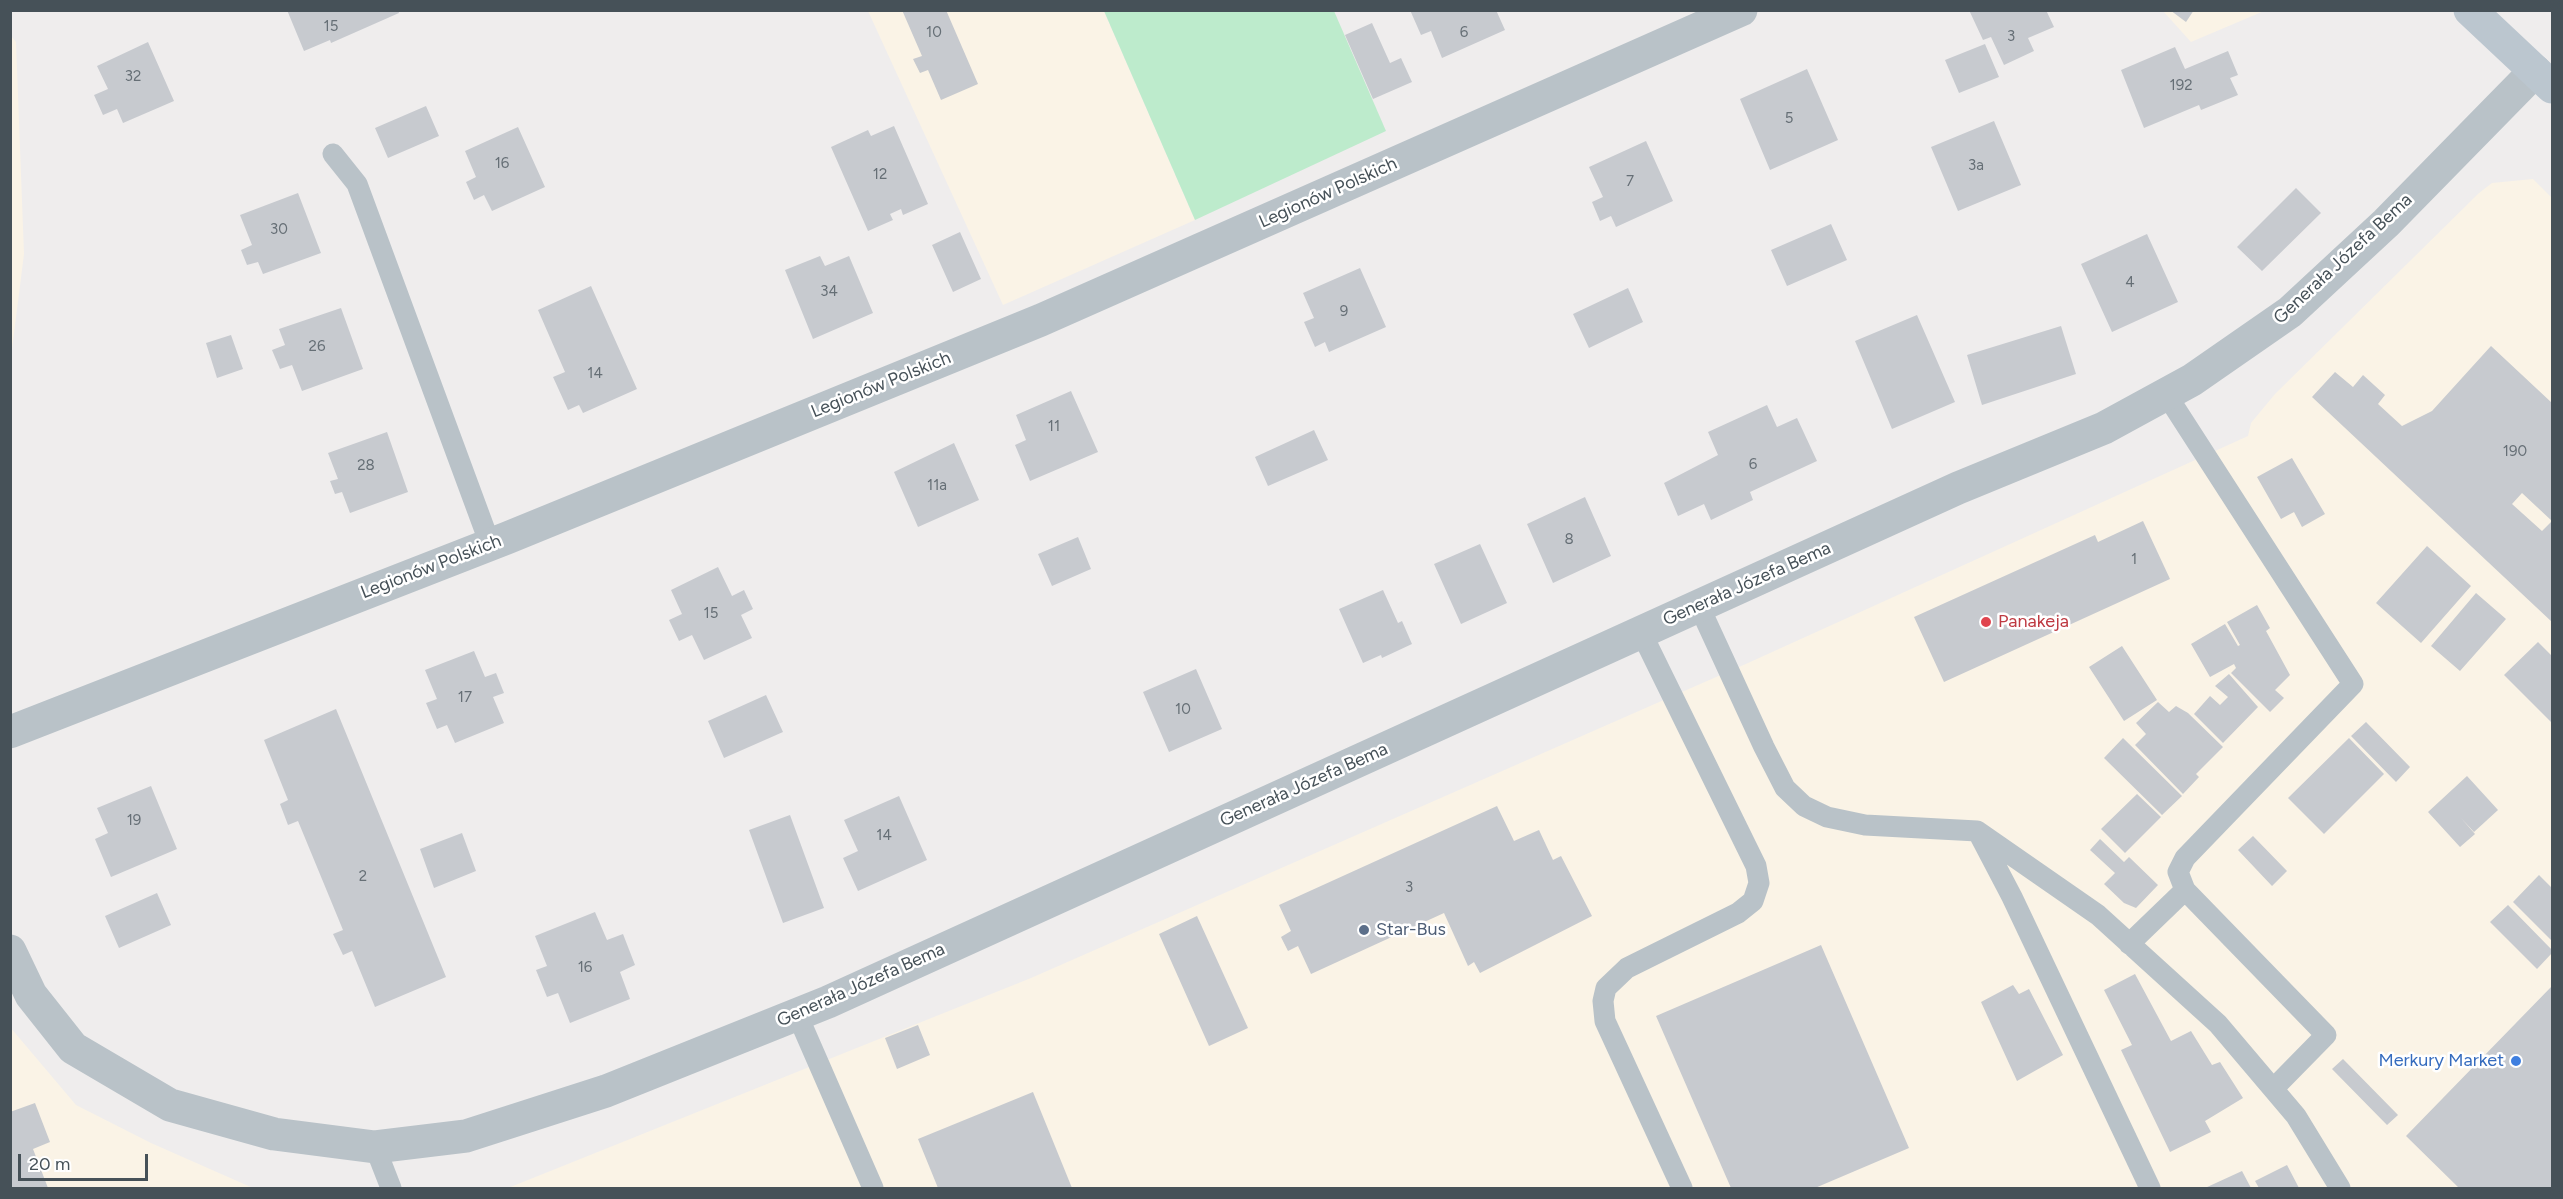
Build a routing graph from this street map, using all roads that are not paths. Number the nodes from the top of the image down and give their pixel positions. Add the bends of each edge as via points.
1 (1741, 10) edge
2 (2470, 10) edge
3 (2544, 79) edge
4 (333, 154) dead end
5 (2166, 394) junction
6 (490, 544) junction
7 (1699, 606) junction
8 (1641, 632) junction
9 (10, 732) edge
10 (1977, 831) junction
11 (2185, 890) junction
12 (2129, 944) junction
13 (10, 951) edge
14 (797, 1014) junction
15 (2274, 1088) junction
16 (375, 1147) junction
17 (391, 1188) edge
18 (873, 1188) edge
19 (1682, 1188) edge
20 (2150, 1188) edge
21 (2340, 1188) edge

1 - 6 street, Legionów Polskich via 1041,320
2 - 3 main road
3 - 5 street, Generała Józefa Bema via 2290,312
4 - 6 lane via 357,184
5 - 7 street, Generała Józefa Bema via 2104,428 1958,488
5 - 11 lane via 2353,684 2185,858 2178,872
6 - 9 street, Legionów Polskich
7 - 8 street, Generała Józefa Bema
7 - 10 lane via 1774,768 1785,788 1804,807 1827,817 1865,825
8 - 14 street, Generała Józefa Bema
8 - 19 lane via 1756,866 1759,883 1753,901 1738,913 1627,968 1606,988 1604,995 1605,1021
10 - 12 lane via 2098,915
10 - 20 lane
11 - 12 lane
11 - 15 lane via 2326,1035
12 - 15 lane via 2218,1024
13 - 16 street, Generała Józefa Bema via 31,995 73,1048 170,1105 274,1134
14 - 16 street, Generała Józefa Bema via 606,1091 466,1136
14 - 18 lane
15 - 21 lane
16 - 17 lane

